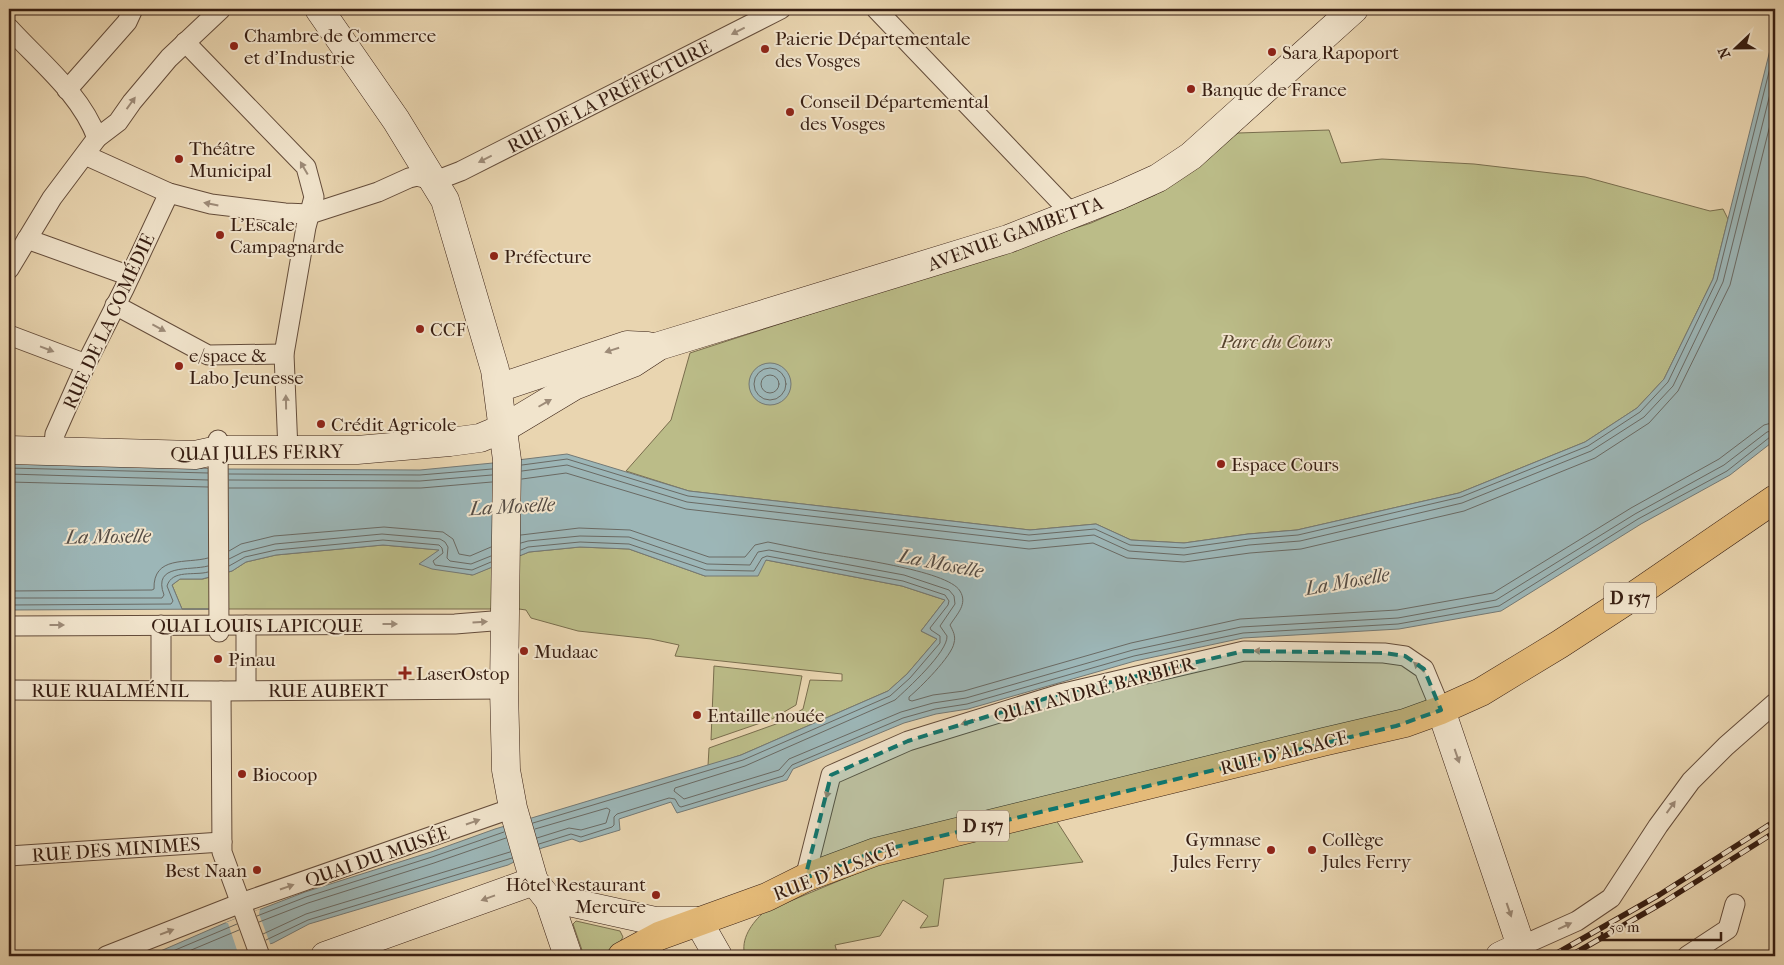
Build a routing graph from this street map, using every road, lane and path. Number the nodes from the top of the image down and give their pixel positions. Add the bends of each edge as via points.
1 (133, 9) edge
2 (221, 9) edge
3 (319, 9) edge
4 (782, 9) edge
5 (876, 9) edge
6 (1354, 9) edge
7 (9, 28) edge
8 (186, 42) junction
9 (67, 90) junction
10 (97, 138) junction
11 (85, 155) junction
12 (435, 181) junction
13 (169, 192) junction
14 (319, 211) junction
15 (1072, 214) junction
16 (27, 239) junction
17 (13, 262) edge
18 (130, 276) junction
19 (116, 306) junction
20 (9, 335) edge
21 (660, 346) junction
22 (284, 354) junction
23 (86, 364) junction
24 (496, 379) junction
25 (504, 428) junction
26 (9, 450) edge
27 (288, 451) junction
28 (53, 452) junction
29 (218, 453) junction
30 (1775, 499) edge
31 (505, 620) junction
32 (246, 625) junction
33 (9, 626) edge
34 (161, 626) junction
35 (219, 628) junction
36 (504, 689) junction
37 (9, 690) edge
38 (161, 690) junction
39 (246, 690) junction
40 (216, 691) junction
41 (1775, 703) edge
42 (1441, 710) junction
43 (513, 808) junction
44 (222, 842) junction
45 (9, 856) edge
46 (805, 878) junction
47 (542, 891) junction
48 (1735, 904) dead end
49 (243, 909) junction
50 (698, 921) junction
51 (1510, 951) edge
52 (106, 956) edge
53 (260, 956) edge
54 (325, 956) edge
55 (568, 956) edge
56 (622, 956) edge
57 (718, 956) edge
58 (1687, 956) edge

1 - 9 street via 127,22
2 - 8 street
3 - 12 street
4 -> 12 street, RUE DE LA PRÉFECTURE via 461,171
5 - 15 street
6 - 15 street, AVENUE GAMBETTA via 1191,156 1158,178
7 - 9 street
10 -> 8 street via 118,122 147,84
14 -> 8 street via 306,167
9 - 10 street via 88,115
10 - 11 street
11 - 13 street
11 - 16 street via 52,198
12 - 14 street via 417,176 408,178 378,192
12 - 24 street via 445,200
14 -> 13 street via 285,213 211,204
13 - 18 street, RUE DE LA COMÉDIE
14 - 22 street via 306,227
15 - 21 street, AVENUE GAMBETTA via 1008,240
16 - 17 street
16 - 18 street
18 - 19 street, RUE DE LA COMÉDIE
19 -> 22 street via 208,355
19 - 23 street, RUE DE LA COMÉDIE
20 -> 23 street
21 -> 24 street, AVENUE GAMBETTA via 627,346
25 -> 21 street, AVENUE GAMBETTA via 574,386 633,363
27 -> 22 street
23 - 28 street, RUE DE LA COMÉDIE via 55,434
24 - 25 street
25 - 27 street, QUAI JULES FERRY via 480,438 450,442 357,450
25 - 31 street via 507,460
26 - 28 street, QUAI JULES FERRY
27 - 29 street, QUAI JULES FERRY
28 - 29 street, QUAI JULES FERRY
29 - 35 street
30 - 42 main road, RUE D'ALSACE / D 157 via 1560,644 1481,692
32 -> 31 street, QUAI LOUIS LAPICQUE via 456,624
31 - 36 street
32 - 35 street, QUAI LOUIS LAPICQUE
32 - 39 street
33 -> 34 street, QUAI LOUIS LAPICQUE
34 - 35 street, QUAI LOUIS LAPICQUE
34 - 38 street
36 - 39 street, RUE AUBERT
36 - 43 street via 506,770
37 - 38 street, RUE RUALMÉNIL
38 - 40 street, RUE RUALMÉNIL
39 - 40 street, RUE AUBERT
40 - 44 street
51 -> 41 street via 1577,921 1611,898 1690,781
42 - 46 main road, RUE D'ALSACE / D 157 via 1396,726 874,852
42 -> 46 street, QUAI ANDRÉ BARBIER via 1424,669 1405,656 1384,652 1244,651 1060,694 908,741 832,775
42 -> 51 street
43 - 47 street
49 -> 43 street, QUAI DU MUSÉE
44 - 45 street, RUE DES MINIMES
44 - 49 street via 222,852
46 - 50 main road, RUE D'ALSACE / D 157 via 766,897
47 - 50 street, D 157 via 570,902 656,921
47 -> 54 street, D 157
47 - 55 street
48 - 58 street via 1728,929
52 -> 49 street, QUAI DU MUSÉE
49 - 53 street
50 - 56 main road via 659,936
50 - 57 street

